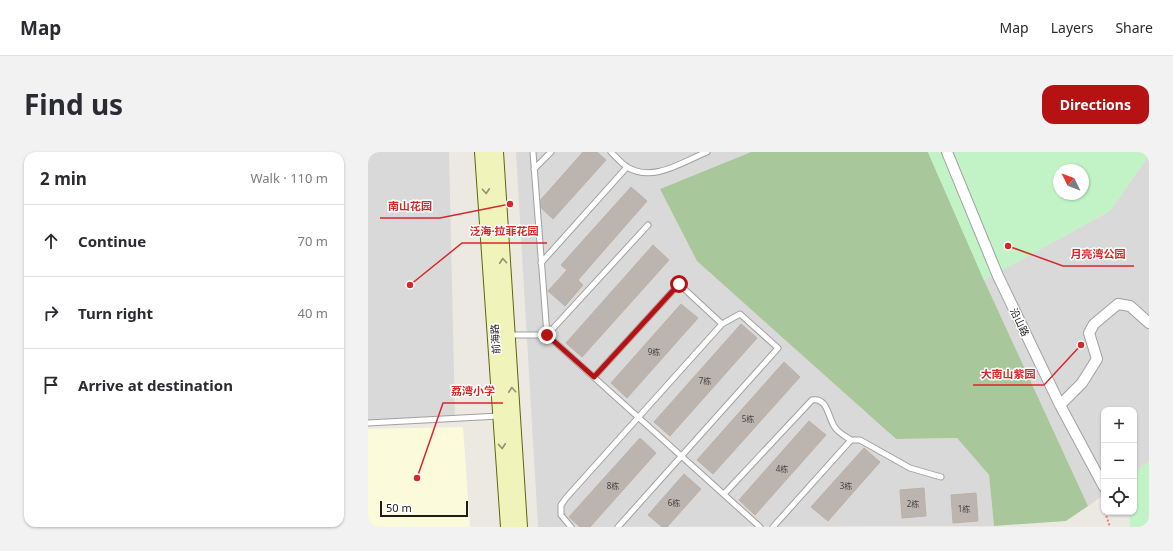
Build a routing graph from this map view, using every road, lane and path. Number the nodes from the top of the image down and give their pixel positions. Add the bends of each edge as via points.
1 (482, 152) edge
2 (496, 152) edge
3 (533, 152) edge
4 (551, 152) edge
5 (611, 152) edge
6 (706, 152) edge
7 (947, 152) edge
8 (627, 167) junction
9 (534, 169) junction
10 (648, 225) dead end
11 (541, 263) junction
12 (1149, 323) edge
13 (722, 324) junction
14 (547, 335) junction
15 (508, 336) junction
16 (594, 377) junction
17 (1060, 405) junction
18 (500, 416) junction
19 (638, 417) junction
20 (368, 424) edge
21 (851, 440) junction
22 (682, 456) junction
23 (941, 477) dead end
24 (1101, 481) edge
25 (724, 494) junction
26 (1107, 515) edge
27 (508, 527) edge
28 (520, 527) edge
29 (571, 527) edge
30 (618, 527) edge
31 (760, 527) edge
32 (773, 527) edge
33 (1110, 527) edge

1 -> 18 street, 前海路
15 -> 2 street, 前海路
3 - 9 lane
4 - 9 lane
5 - 8 lane
6 - 8 lane via 660,172 648,174
7 - 17 street, 沿山路 via 998,276
8 - 11 lane
9 - 11 lane
10 - 14 lane
11 - 14 lane
12 - 17 street via 1130,306 1118,304 1094,324 1089,333 1097,359 1082,383
13 - 16 lane via 679,284
13 - 19 lane
13 - 22 lane via 740,314 778,348
14 - 15 lane
14 - 16 lane
28 -> 15 street, 前海路
16 - 19 lane
17 - 24 street, 沿山路
18 - 20 lane
18 -> 27 street, 前海路
19 - 22 lane
19 - 29 lane via 561,505 561,515
21 - 23 lane via 860,440 910,468
21 - 25 lane via 834,427 822,401 812,400
21 - 32 lane
22 - 25 lane
22 - 30 lane
25 - 31 lane
26 - 33 path

